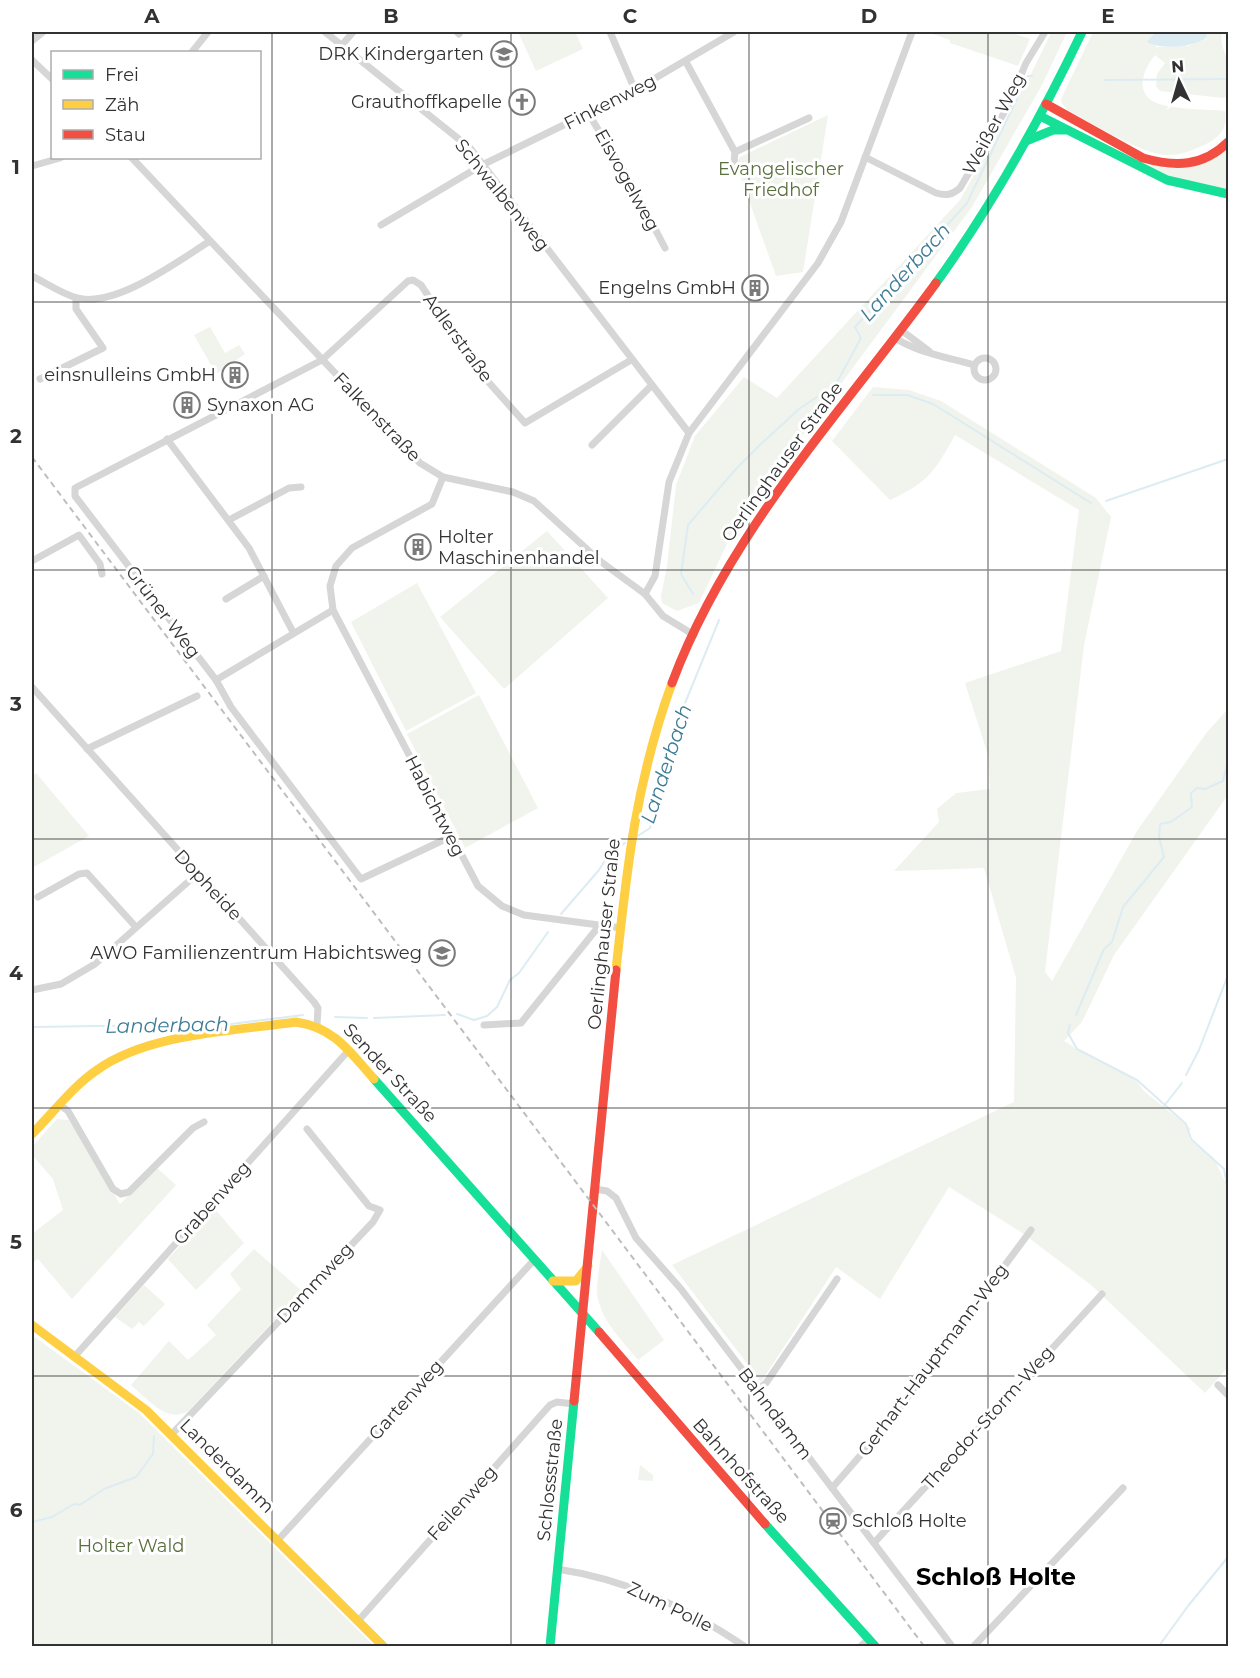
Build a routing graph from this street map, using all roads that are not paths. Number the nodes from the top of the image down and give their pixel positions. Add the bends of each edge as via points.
1 (43, 32) edge
2 (208, 32) edge
3 (325, 32) edge
4 (352, 32) edge
5 (610, 32) edge
6 (734, 32) edge
7 (912, 32) edge
8 (1045, 32) edge
9 (1082, 32) edge
10 (32, 41) edge
11 (342, 45) junction
12 (193, 51) edge
13 (32, 60) edge
14 (686, 62) junction
15 (51, 78) edge
16 (635, 90) junction
17 (1046, 104) junction
18 (588, 112) junction
19 (1040, 116) junction
20 (809, 117) dead end
21 (1068, 130) junction
22 (1026, 141) junction
23 (1228, 142) edge
24 (735, 152) junction
25 (865, 157) junction
26 (56, 159) edge
27 (133, 159) edge
28 (734, 163) dead end
29 (482, 165) junction
30 (32, 166) edge
31 (1228, 194) edge
32 (381, 225) dead end
33 (210, 241) junction
34 (664, 248) dead end
35 (32, 276) edge
36 (76, 298) junction
37 (901, 330) junction
38 (895, 338) junction
39 (931, 352) junction
40 (322, 360) junction
41 (631, 360) junction
42 (974, 365) dead end
43 (40, 379) dead end
44 (651, 386) junction
45 (689, 434) junction
46 (167, 439) junction
47 (592, 445) dead end
48 (442, 477) junction
49 (301, 487) dead end
50 (229, 520) junction
51 (32, 561) edge
52 (102, 574) dead end
53 (264, 576) junction
54 (645, 594) junction
55 (225, 599) dead end
56 (333, 610) junction
57 (293, 632) junction
58 (694, 634) junction
59 (216, 680) junction
60 (32, 687) edge
61 (197, 696) dead end
62 (87, 749) junction
63 (452, 836) junction
64 (197, 874) junction
65 (38, 897) dead end
66 (135, 926) junction
67 (599, 926) junction
68 (621, 928) junction
69 (32, 990) edge
70 (316, 1025) junction
71 (484, 1025) dead end
72 (349, 1050) junction
73 (60, 1104) junction
74 (204, 1122) dead end
75 (33, 1129) edge
76 (307, 1129) dead end
77 (596, 1189) junction
78 (1031, 1230) dead end
79 (534, 1260) junction
80 (589, 1264) junction
81 (837, 1279) dead end
82 (551, 1280) junction
83 (1102, 1293) dead end
84 (584, 1317) junction
85 (32, 1325) edge
86 (75, 1356) junction
87 (1218, 1385) dead end
88 (757, 1390) junction
89 (1228, 1395) edge
90 (574, 1404) junction
91 (172, 1434) junction
92 (832, 1488) junction
93 (1123, 1488) dead end
94 (278, 1540) junction
95 (874, 1543) junction
96 (557, 1569) junction
97 (358, 1621) junction
98 (872, 1643) edge
99 (383, 1647) edge
100 (550, 1647) edge
101 (744, 1647) edge
102 (861, 1647) edge
103 (952, 1647) edge
104 (974, 1647) edge

1 - 10 street
2 - 12 street
3 - 11 street, Schwalbenweg
4 - 11 street
5 - 16 street
6 - 14 street, Finkenweg
7 - 25 street
8 - 25 street, Weißer Weg via 1026,63 1008,106 955,192 936,193
9 - 17 main road, Oerlinghauser Straße
11 - 29 street, Schwalbenweg via 470,148
13 - 15 street
14 - 16 street, Finkenweg
14 - 24 street
16 - 18 street, Finkenweg
17 - 19 main road, Oerlinghauser Straße
17 - 23 main road via 1159,163 1192,164 1220,152
18 - 29 street, Finkenweg
18 - 34 street, Eisvogelweg via 630,181
19 - 21 main road
19 - 22 main road, Oerlinghauser Straße
20 - 24 street
21 - 22 main road via 1053,130
21 - 31 main road via 1167,180
22 - 37 main road, Oerlinghauser Straße via 951,261
24 - 28 street
25 - 45 street via 841,222 818,263
26 - 30 street
27 - 33 street, Falkenstraße
29 - 32 street, Finkenweg
29 - 41 street, Schwalbenweg
33 - 36 street via 112,296 94,301
33 - 40 street, Falkenstraße
35 - 36 street
36 - 43 street via 76,309 103,348
37 - 38 main road, Oerlinghauser Straße
37 - 39 street
38 - 39 street via 915,351
38 - 58 main road, Oerlinghauser Straße via 765,508
39 - 42 street
40 - 41 street, Adlerstraße via 413,280 421,285 475,367 525,423
40 - 46 street, Grüner Weg
40 - 48 street, Falkenstraße via 420,463
41 - 44 street, Schwalbenweg
44 - 45 street, Schwalbenweg
44 - 47 street
45 - 54 street via 669,482 655,576
46 - 50 street
46 - 59 street, Grüner Weg via 74,492
48 - 54 street, Falkenstraße via 513,492 534,501 600,561
48 - 56 street, Habichtweg via 432,504 352,548 336,566 330,586
49 - 50 street via 289,488
50 - 53 street
51 - 52 street via 80,535 100,564
53 - 55 street
53 - 57 street
54 - 58 street, Falkenstraße via 663,616
56 - 57 street
56 - 63 street, Habichtweg
57 - 59 street
58 - 68 main road, Oerlinghauser Straße via 659,719 631,829
59 - 63 street, Grüner Weg via 231,707 361,879
60 - 62 street, Dopheide
61 - 62 street
62 - 64 street, Dopheide
63 - 67 street, Habichtweg via 471,877 502,906 534,917
64 - 66 street
64 - 70 street, Dopheide via 314,1002 318,1008
65 - 66 street via 87,873
66 - 69 street via 94,964 61,984
67 - 68 street, Habichtweg
67 - 71 street via 521,1023
68 - 77 main road, Oerlinghauser Straße
70 - 72 main road, Sender Straße
70 - 73 main road, Sender Straße via 286,1023 149,1044 95,1071
72 - 79 main road, Sender Straße
72 - 86 street, Grabenweg
73 - 74 street via 68,1111 113,1189 121,1194 129,1192 193,1128
73 - 75 main road, Sender Straße
76 - 91 street, Dammweg via 369,1206 380,1210 373,1222
77 - 80 main road, Oerlinghauser Straße
77 - 88 street, Bahndamm via 616,1198 636,1238 681,1289
78 - 92 street, Gerhart-Hauptmann-Weg via 886,1426
79 - 82 main road, Sender Straße
79 - 94 street, Gartenweg
80 - 82 main road via 576,1281 563,1284
80 - 84 main road, Oerlinghauser Straße
81 - 88 street via 766,1383
82 - 84 main road, Sender Straße
83 - 95 street, Theodor-Storm-Weg
84 - 90 main road, Schlossstraße
84 - 98 main road, Bahnhofstraße
85 - 86 main road, Landerdamm
86 - 91 main road, Landerdamm
87 - 89 street
88 - 92 street, Bahndamm
90 - 96 main road, Schlossstraße
90 - 97 street, Feilenweg via 550,1405
91 - 94 main road, Landerdamm
92 - 95 street, Bahndamm
93 - 104 street
94 - 97 main road, Landerdamm
95 - 103 street, Bahndamm
96 - 100 main road, Schlossstraße
96 - 101 street, Zum Polle via 618,1582 653,1595
97 - 99 main road, Landerdamm
98 - 102 street

